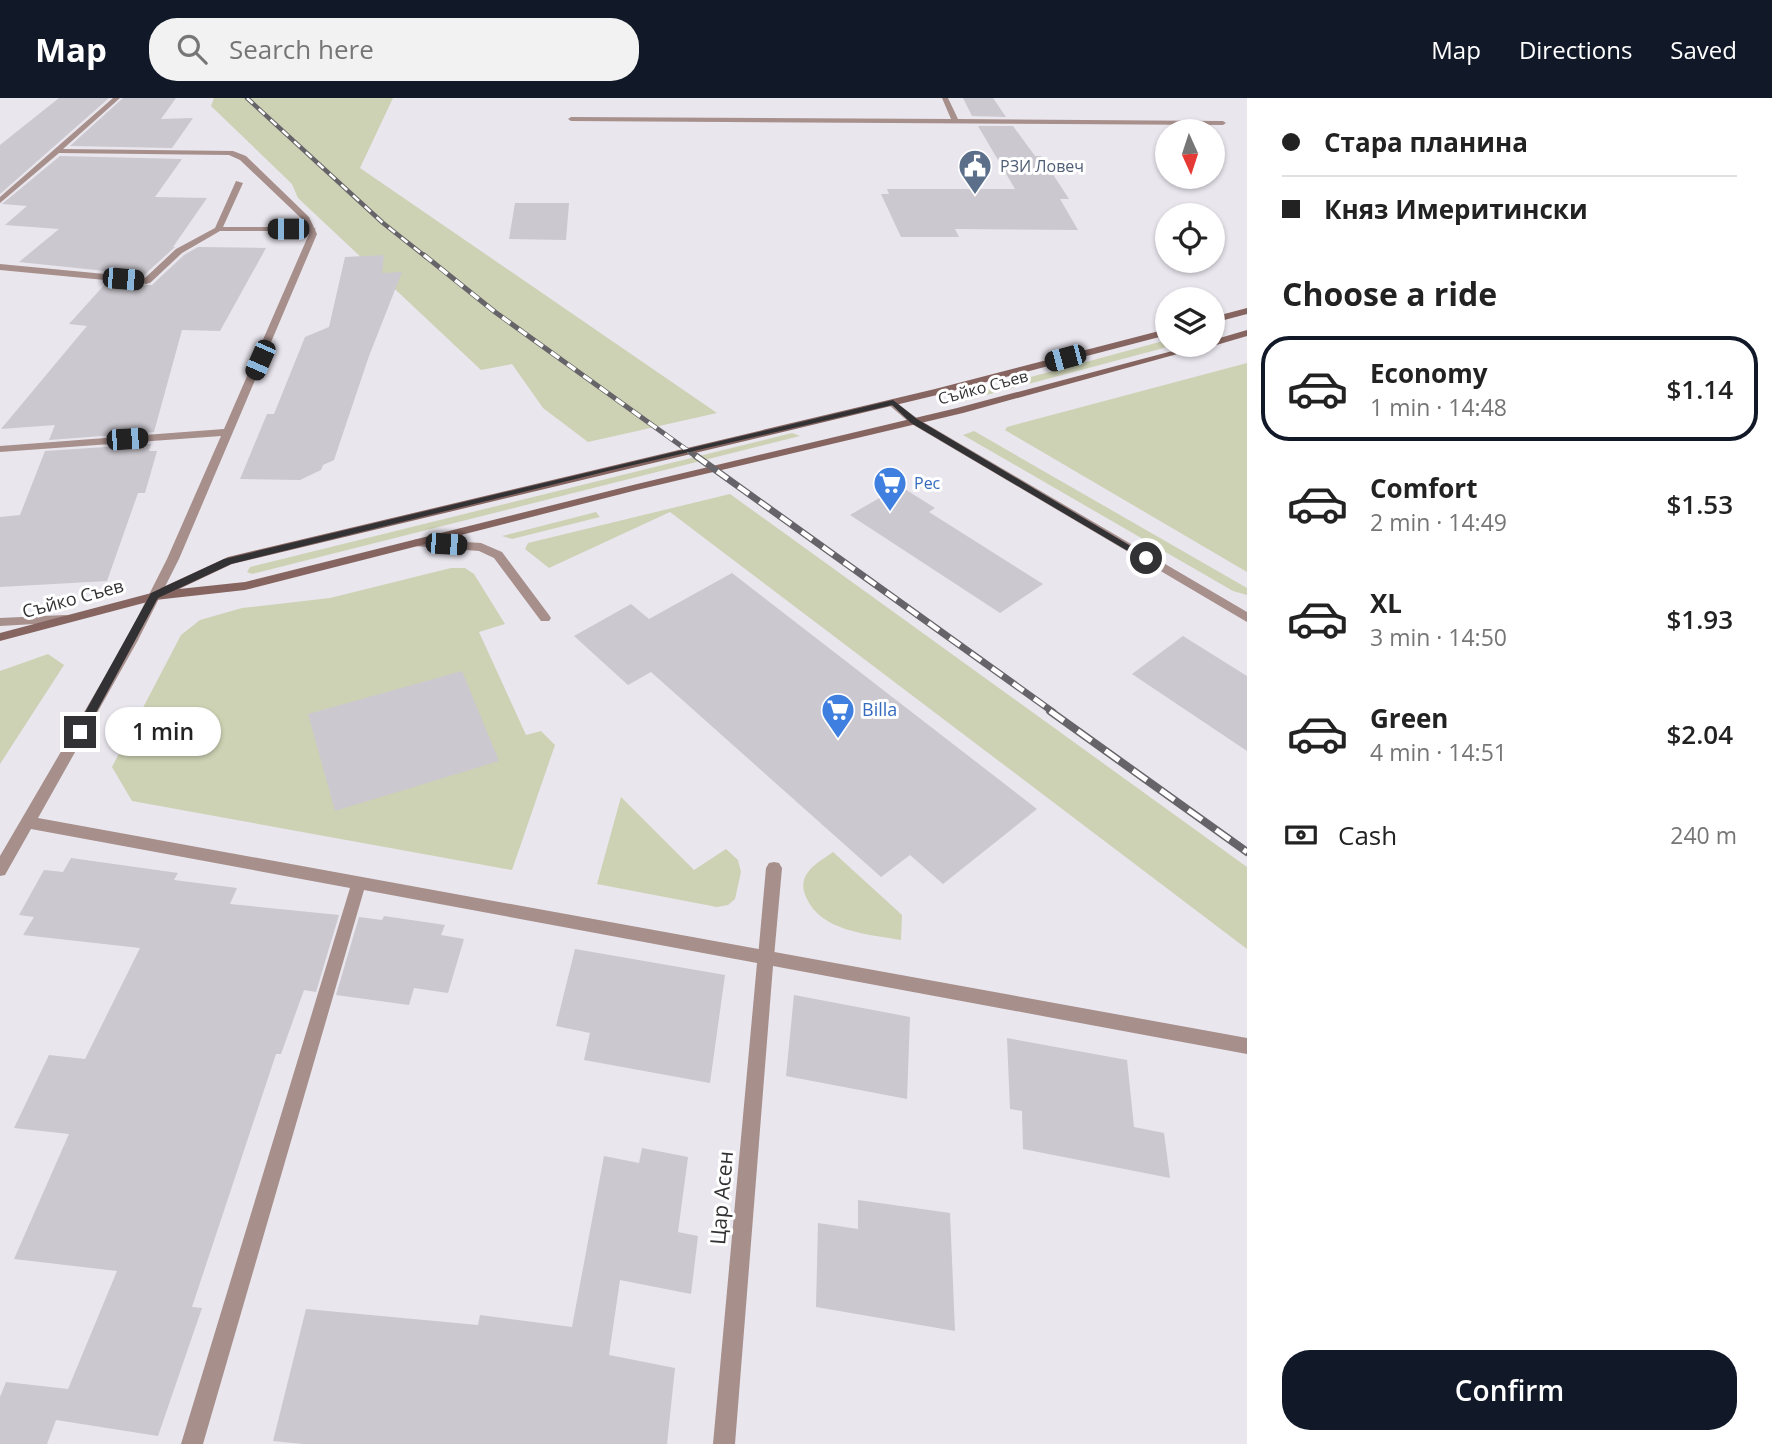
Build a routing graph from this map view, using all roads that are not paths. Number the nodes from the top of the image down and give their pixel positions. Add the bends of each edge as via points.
1 (117, 98) edge
2 (945, 98) edge
3 (571, 119) dead end
4 (955, 121) junction
5 (1155, 122) edge
6 (57, 151) junction
7 (239, 183) dead end
8 (0, 201) edge
9 (218, 229) junction
10 (312, 229) junction
11 (0, 267) edge
12 (1247, 311) edge
13 (1225, 317) edge
14 (1155, 334) edge
15 (1247, 334) edge
16 (1225, 340) edge
17 (1159, 357) edge
18 (893, 402) junction
19 (914, 421) junction
20 (228, 432) junction
21 (0, 449) edge
22 (418, 543) junction
23 (155, 596) junction
24 (545, 618) dead end
25 (1247, 618) edge
26 (65, 620) junction
27 (0, 622) edge
28 (0, 637) edge
29 (28, 822) junction
30 (774, 868) dead end
31 (0, 870) edge
32 (359, 882) junction
33 (766, 957) junction
34 (1247, 1046) edge
35 (192, 1444) edge
36 (724, 1444) edge

1 - 6 street
2 - 4 street
3 - 4 street
4 - 5 street
6 - 8 street
6 - 10 street via 230,153 243,158
7 - 9 street
9 - 10 street
9 - 11 street via 179,251 147,281
10 - 20 street via 312,240
12 - 13 street
14 - 18 street, Съйко Съев
15 - 16 street
17 - 19 street, Съйко Съев
18 - 19 street
18 - 23 street, Съйко Съев via 228,561
19 - 22 street, Съйко Съев
19 - 25 street
20 - 21 street
20 - 23 street
22 - 23 street, Съйко Съев via 236,588
22 - 24 street via 481,547 498,555
23 - 26 street, Съйко Съев
23 - 29 street
26 - 27 street
26 - 28 street, Съйко Съев
29 - 31 street
29 - 32 street
30 - 33 street, Цар Асен
32 - 33 street
32 - 35 street
33 - 34 street
33 - 36 street, Цар Асен

